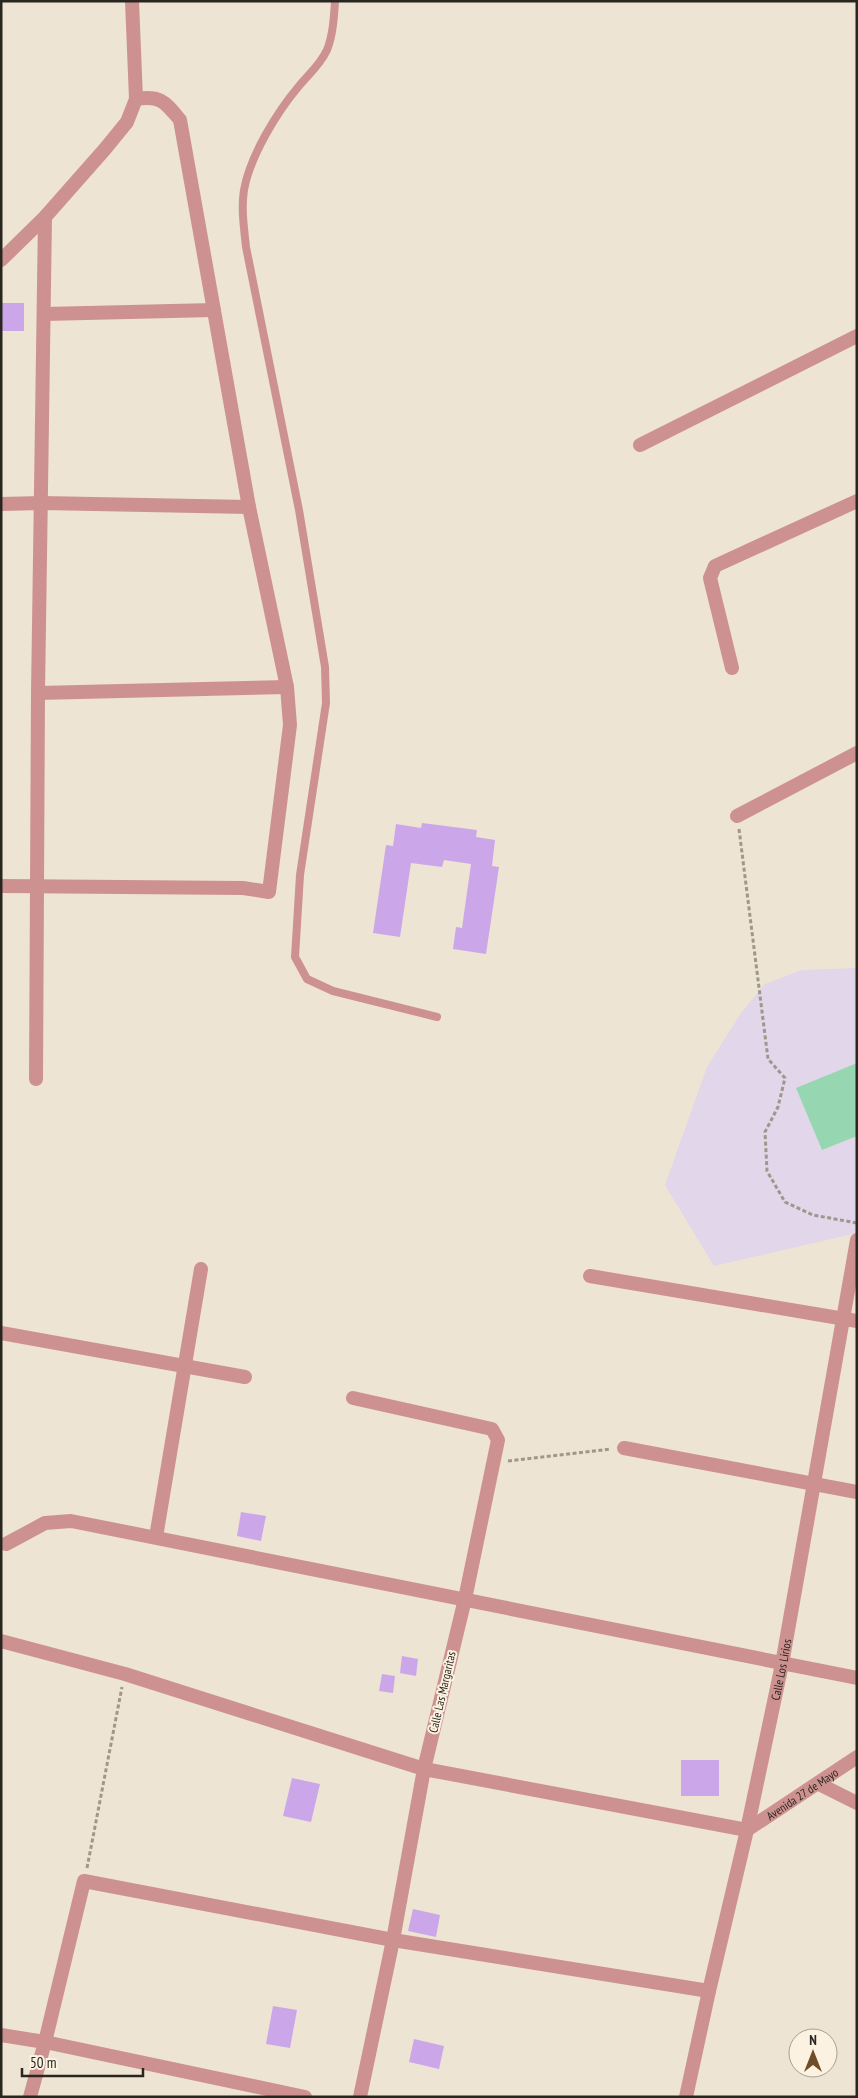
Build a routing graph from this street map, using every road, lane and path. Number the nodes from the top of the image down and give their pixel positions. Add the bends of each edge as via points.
1 (132, 1) edge
2 (335, 1) edge
3 (136, 99) junction
4 (45, 217) junction
5 (2, 258) edge
6 (214, 310) junction
7 (44, 314) junction
8 (857, 336) edge
9 (640, 445) dead end
10 (857, 501) edge
11 (42, 503) junction
12 (1, 504) edge
13 (249, 507) junction
14 (732, 668) dead end
15 (287, 687) junction
16 (38, 693) junction
17 (857, 753) edge
18 (737, 816) joint
19 (1, 886) edge
20 (37, 886) junction
21 (437, 1017) dead end
22 (36, 1079) dead end
23 (857, 1223) edge
24 (857, 1240) edge
25 (201, 1269) dead end
26 (590, 1276) dead end
27 (842, 1318) junction
28 (857, 1321) edge
29 (1, 1333) edge
30 (245, 1377) dead end
31 (353, 1398) dead end
32 (624, 1448) joint
33 (493, 1463) junction
34 (813, 1484) junction
35 (857, 1492) edge
36 (156, 1537) junction
37 (6, 1544) dead end
38 (465, 1598) junction
39 (1, 1641) edge
40 (782, 1664) junction
41 (124, 1674) junction
42 (857, 1678) edge
43 (857, 1757) edge
44 (424, 1769) junction
45 (819, 1784) junction
46 (857, 1803) edge
47 (747, 1830) junction
48 (84, 1880) junction
49 (393, 1940) junction
50 (709, 1991) junction
51 (1, 2035) edge
52 (45, 2042) junction
53 (30, 2097) edge
54 (304, 2097) edge
55 (360, 2097) edge
56 (686, 2097) edge

1 - 3 street
2 - 21 lane via 327,49 317,68 280,111 264,139 244,189 246,247 300,510 325,667 326,703 300,875 295,957 307,979 333,991
3 - 4 street via 128,122
3 - 6 street via 148,97 164,101 180,120
4 - 5 street
4 - 7 street
6 - 7 street
6 - 13 street
7 - 11 street
8 - 9 street
10 - 14 street via 715,566 710,578
11 - 12 street
11 - 13 street
11 - 16 street
13 - 15 street
15 - 16 street
15 - 20 street via 290,725 269,892 243,888
16 - 20 street
17 - 18 street
18 - 23 path via 768,1059 785,1078 778,1108 765,1132 767,1171 785,1202 813,1214
19 - 20 street
20 - 22 street
24 - 27 street, Calle Los Lirios
25 - 36 street
26 - 27 street
27 - 28 street
27 - 34 street, Calle Los Lirios
29 - 30 street
31 - 33 street, Calle Las Margaritas via 492,1429 498,1440
32 - 33 path
32 - 34 street
33 - 38 street, Calle Las Margaritas
34 - 35 street
34 - 40 street, Calle Los Lirios
36 - 37 street via 71,1521 45,1524
36 - 38 street
38 - 40 street
38 - 44 street, Calle Las Margaritas
39 - 41 street
40 - 42 street
40 - 47 street, Calle Los Lirios
41 - 44 street
41 - 48 path
43 - 45 street, Avenida 27 de Mayo
44 - 47 street
44 - 49 street, Calle Las Margaritas
45 - 46 street
45 - 47 street, Avenida 27 de Mayo
47 - 50 street, Calle Los Lirios
48 - 49 street
48 - 52 street
49 - 50 street
49 - 55 street, Calle Las Margaritas
50 - 56 street, Calle Los Lirios
51 - 52 street
52 - 53 street
52 - 54 street

